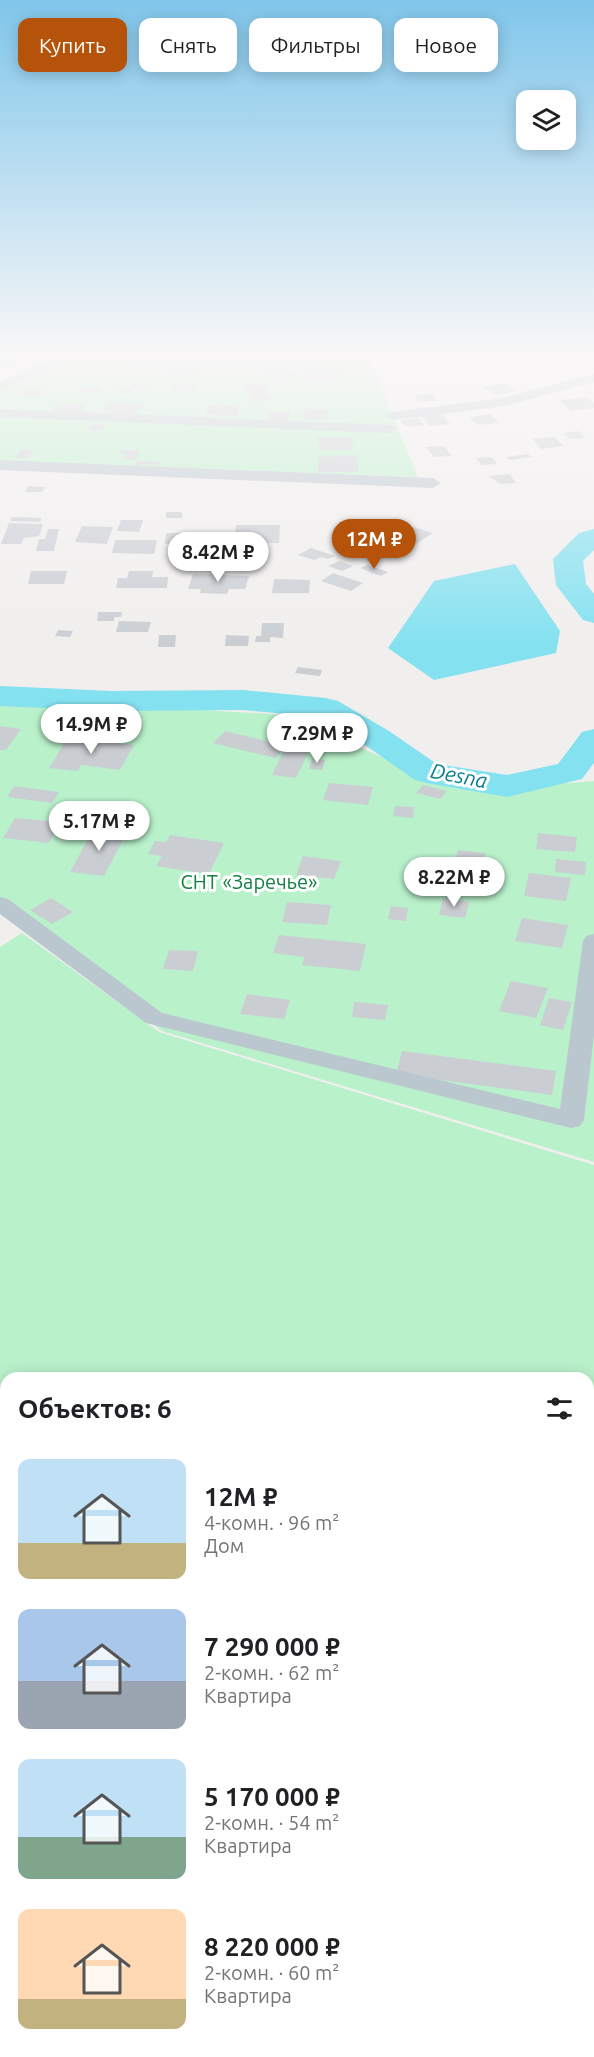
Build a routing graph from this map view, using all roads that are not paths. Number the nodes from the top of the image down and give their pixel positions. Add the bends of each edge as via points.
1 (0, 465) edge
2 (432, 483) dead end
3 (0, 904) edge
4 (594, 941) edge

1 - 2 street
3 - 4 street via 154,1018 571,1120

